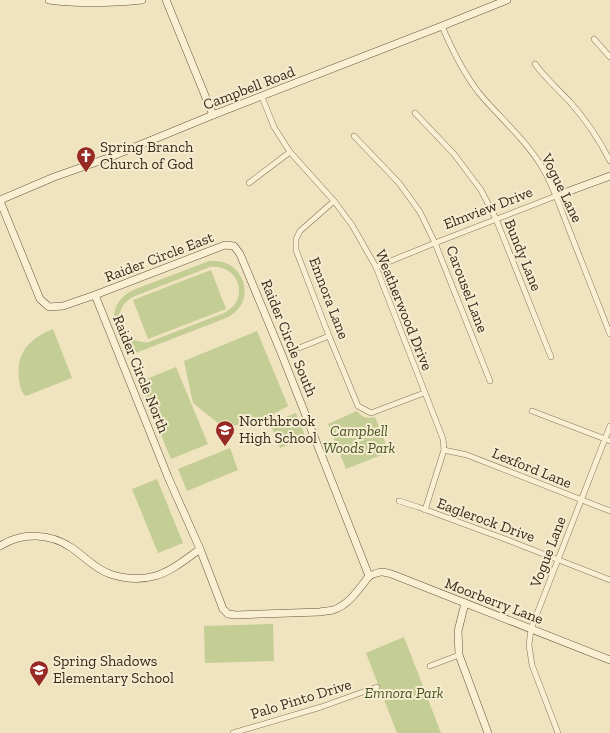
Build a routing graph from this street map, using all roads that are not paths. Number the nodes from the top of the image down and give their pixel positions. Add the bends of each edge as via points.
1 (49, 0) edge
2 (142, 0) edge
3 (166, 0) edge
4 (507, 0) edge
5 (442, 26) junction
6 (594, 39) dead end
7 (610, 57) edge
8 (535, 64) dead end
9 (262, 97) junction
10 (415, 113) dead end
11 (213, 116) junction
12 (354, 136) dead end
13 (290, 152) junction
14 (610, 161) edge
15 (610, 176) edge
16 (249, 183) dead end
17 (556, 196) junction
18 (0, 201) edge
19 (334, 201) junction
20 (496, 219) junction
21 (436, 243) junction
22 (234, 246) joint
23 (376, 267) junction
24 (95, 295) junction
25 (610, 334) edge
26 (329, 336) junction
27 (298, 348) dead end
28 (550, 357) dead end
29 (490, 381) dead end
30 (424, 393) junction
31 (532, 411) dead end
32 (610, 426) edge
33 (608, 440) edge
34 (444, 450) junction
35 (580, 500) junction
36 (399, 501) dead end
37 (425, 510) junction
38 (610, 511) edge
39 (0, 546) edge
40 (200, 549) junction
41 (558, 560) junction
42 (369, 576) junction
43 (610, 580) edge
44 (466, 603) junction
45 (531, 629) junction
46 (459, 655) junction
47 (610, 660) edge
48 (430, 666) dead end
49 (377, 687) dead end
50 (233, 733) edge
51 (488, 733) edge
52 (558, 733) edge

1 - 2 street
3 - 11 street
4 - 5 street, Campbell Road
5 - 9 street, Campbell Road
5 - 17 street, Vogue Lane via 467,76 525,144 542,168
6 - 7 street
8 - 14 street via 583,118
9 - 11 street, Campbell Road
9 - 13 street, Weatherwood Drive via 274,126
10 - 20 street, Bundy Lane via 454,154 481,190
11 - 18 street, Campbell Road via 54,177
12 - 21 street, Carousel Lane via 399,183 420,212
13 - 16 street
13 - 19 street, Weatherwood Drive
15 - 17 street, Elmview Drive
17 - 20 street, Elmview Drive
17 - 25 street, Vogue Lane
18 - 24 street via 40,299 48,307 63,306
19 - 23 street, Weatherwood Drive via 352,225
19 - 26 street, Emnora Lane via 300,231 296,239 296,250
20 - 21 street, Elmview Drive
20 - 28 street, Bundy Lane
21 - 23 street, Elmview Drive
21 - 29 street, Carousel Lane
22 - 24 street, Raider Circle East via 225,245
22 - 42 street, Raider Circle South via 240,254 282,355
23 - 30 street, Weatherwood Drive
24 - 40 street, Raider Circle North via 165,470
26 - 27 street
26 - 30 street, Emnora Lane via 358,406 371,413
30 - 34 street, Weatherwood Drive via 443,439
31 - 33 street
32 - 33 street, Vogue Lane
33 - 35 street, Vogue Lane
34 - 35 street, Lexford Lane via 467,455
34 - 37 street, Weatherwood Drive
35 - 38 street, Lexford Lane
35 - 41 street, Vogue Lane
36 - 37 street, Eaglerock Drive
37 - 41 street, Eaglerock Drive
39 - 40 street via 25,536 60,541 110,574 136,579 155,576 172,569
40 - 42 street, Raider Circle North via 223,609 228,614 286,614 333,610 348,602
41 - 43 street, Eaglerock Drive
41 - 45 street, Vogue Lane
42 - 44 street, Moorberry Lane via 385,572
44 - 45 street, Moorberry Lane
44 - 46 street via 458,631
45 - 47 street, Moorberry Lane
45 - 52 street, Vogue Lane via 529,645 532,665
46 - 48 street
46 - 51 street
49 - 50 street, Palo Pinto Drive

